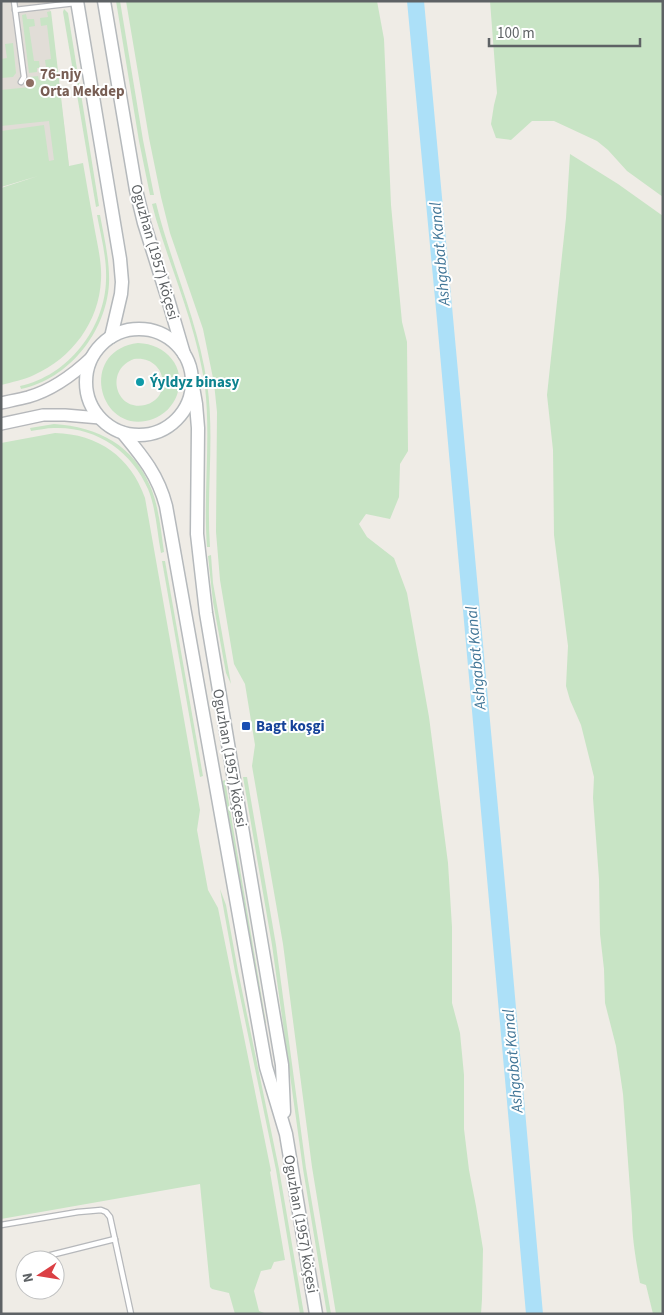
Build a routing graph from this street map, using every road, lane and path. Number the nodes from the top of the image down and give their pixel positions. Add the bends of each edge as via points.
1 (14, 1) edge
2 (104, 1) edge
3 (77, 2) edge
4 (15, 10) junction
5 (21, 82) dead end
6 (111, 337) junction
7 (184, 354) junction
8 (92, 357) junction
9 (192, 380) junction
10 (1, 403) edge
11 (100, 418) junction
12 (1, 424) edge
13 (123, 433) junction
14 (286, 1134) junction
15 (1, 1225) edge
16 (115, 1239) junction
17 (65, 1251) edge
18 (131, 1314) edge
19 (316, 1314) edge

1 - 4 lane
2 - 7 main road, Oguzhan (1957) köçesi via 136,190
3 - 4 lane
3 - 6 main road, Oguzhan (1957) köçesi via 120,259 121,294
4 - 5 lane via 24,77
6 - 7 main road, Oguzhan (1957) köçesi via 128,330 155,332 172,340
6 - 8 main road, Oguzhan (1957) köçesi
7 - 9 main road, Oguzhan (1957) köçesi
8 - 10 street via 69,378 46,390
8 - 11 main road, Oguzhan (1957) köçesi via 87,375 87,394
9 - 13 main road, Oguzhan (1957) köçesi via 186,407 167,427 150,434
9 - 14 main road, Oguzhan (1957) köçesi via 198,428 197,534 200,569 282,1065
11 - 12 street via 43,415
11 - 13 main road, Oguzhan (1957) köçesi
13 - 14 main road, Oguzhan (1957) köçesi via 152,471 166,506 266,1067
14 - 19 main road, Oguzhan (1957) köçesi
15 - 16 lane via 101,1210 110,1217
16 - 17 lane
16 - 18 lane

